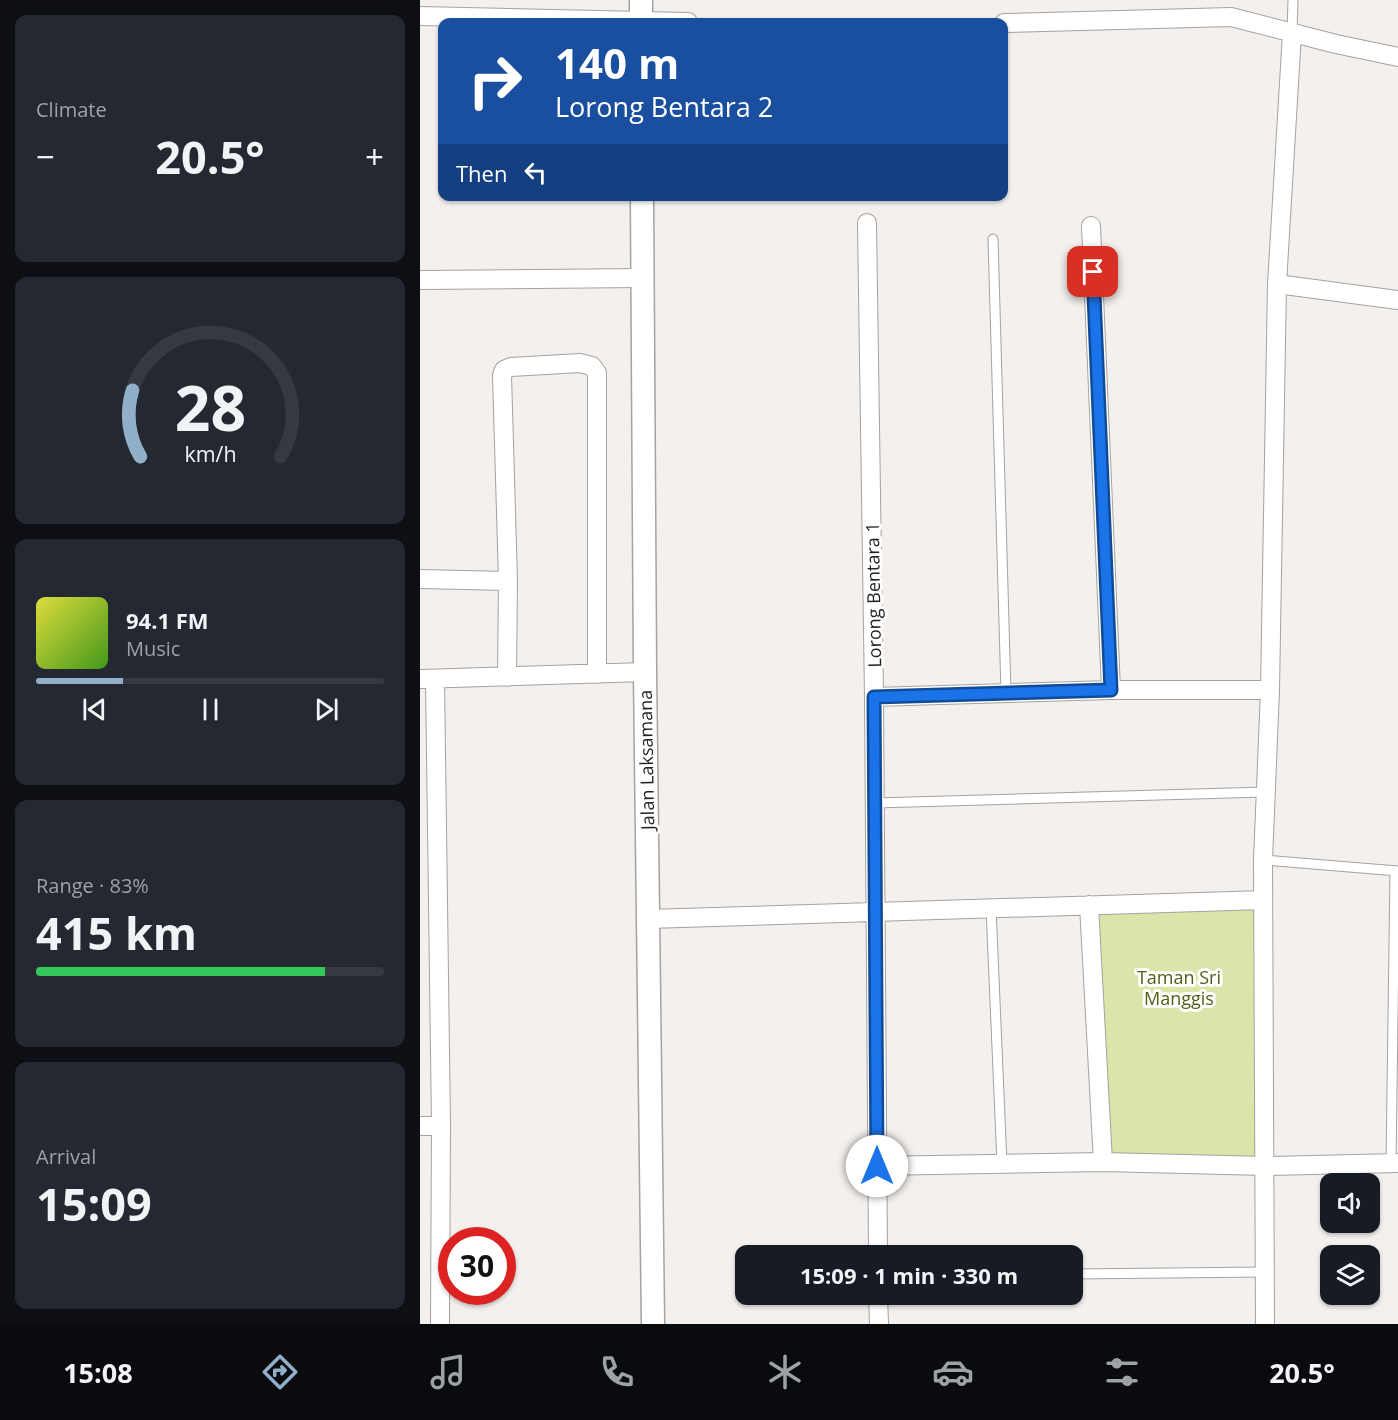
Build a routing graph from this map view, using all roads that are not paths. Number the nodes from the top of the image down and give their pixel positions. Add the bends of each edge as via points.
1 (1293, 0) edge
2 (641, 15) edge
3 (420, 16) edge
4 (661, 18) edge
5 (1008, 23) edge
6 (1292, 33) junction
7 (1398, 57) edge
8 (642, 201) edge
9 (867, 223) dead end
10 (1091, 226) dead end
11 (993, 239) dead end
12 (643, 278) junction
13 (420, 280) edge
14 (1277, 284) junction
15 (1398, 300) edge
16 (420, 570) edge
17 (420, 579) edge
18 (507, 581) junction
19 (645, 672) junction
20 (597, 674) junction
21 (507, 677) junction
22 (428, 679) edge
23 (1111, 690) junction
24 (1270, 690) junction
25 (1006, 693) junction
26 (874, 697) junction
27 (1266, 792) junction
28 (875, 803) junction
29 (1263, 860) junction
30 (1396, 871) edge
31 (1263, 900) junction
32 (1089, 905) junction
33 (992, 908) junction
34 (875, 912) junction
35 (648, 919) junction
36 (420, 1126) edge
37 (441, 1126) junction
38 (1103, 1162) junction
39 (1395, 1163) edge
40 (1002, 1164) junction
41 (877, 1166) junction
42 (1266, 1166) junction
43 (878, 1245) edge
44 (1265, 1272) junction
45 (1083, 1274) edge
46 (878, 1305) edge
47 (440, 1324) edge
48 (653, 1324) edge
49 (879, 1324) edge
50 (1265, 1324) edge

1 - 6 lane
2 - 3 street
2 - 4 street
5 - 6 street via 1231,17
6 - 7 street
6 - 14 street
8 - 12 street, Jalan Laksamana
9 - 26 street, Lorong Bentara 1
10 - 23 street
11 - 25 lane
12 - 13 street
12 - 19 street, Jalan Laksamana
14 - 15 street
14 - 24 street
16 - 17 street
17 - 18 street
18 - 20 street via 502,375 511,367 580,363 592,366 597,373
18 - 21 street
19 - 20 street
19 - 35 street, Jalan Laksamana
20 - 21 street
21 - 22 street
22 - 37 street
23 - 24 street
23 - 25 street
24 - 27 street
25 - 26 street
26 - 28 street, Lorong Bentara 1
27 - 28 lane
27 - 29 street
28 - 34 street, Lorong Bentara 1
29 - 30 lane
29 - 31 street
30 - 39 lane
31 - 32 street
31 - 42 street
32 - 33 street
32 - 38 street
33 - 34 street
33 - 40 lane
34 - 35 street
34 - 41 street, Lorong Bentara 1
35 - 48 street, Jalan Laksamana
36 - 37 street
37 - 47 street
38 - 40 street
38 - 42 street
39 - 42 street
40 - 41 street
41 - 43 street, Lorong Bentara 1
42 - 44 street
44 - 45 lane
44 - 50 street
46 - 49 street

